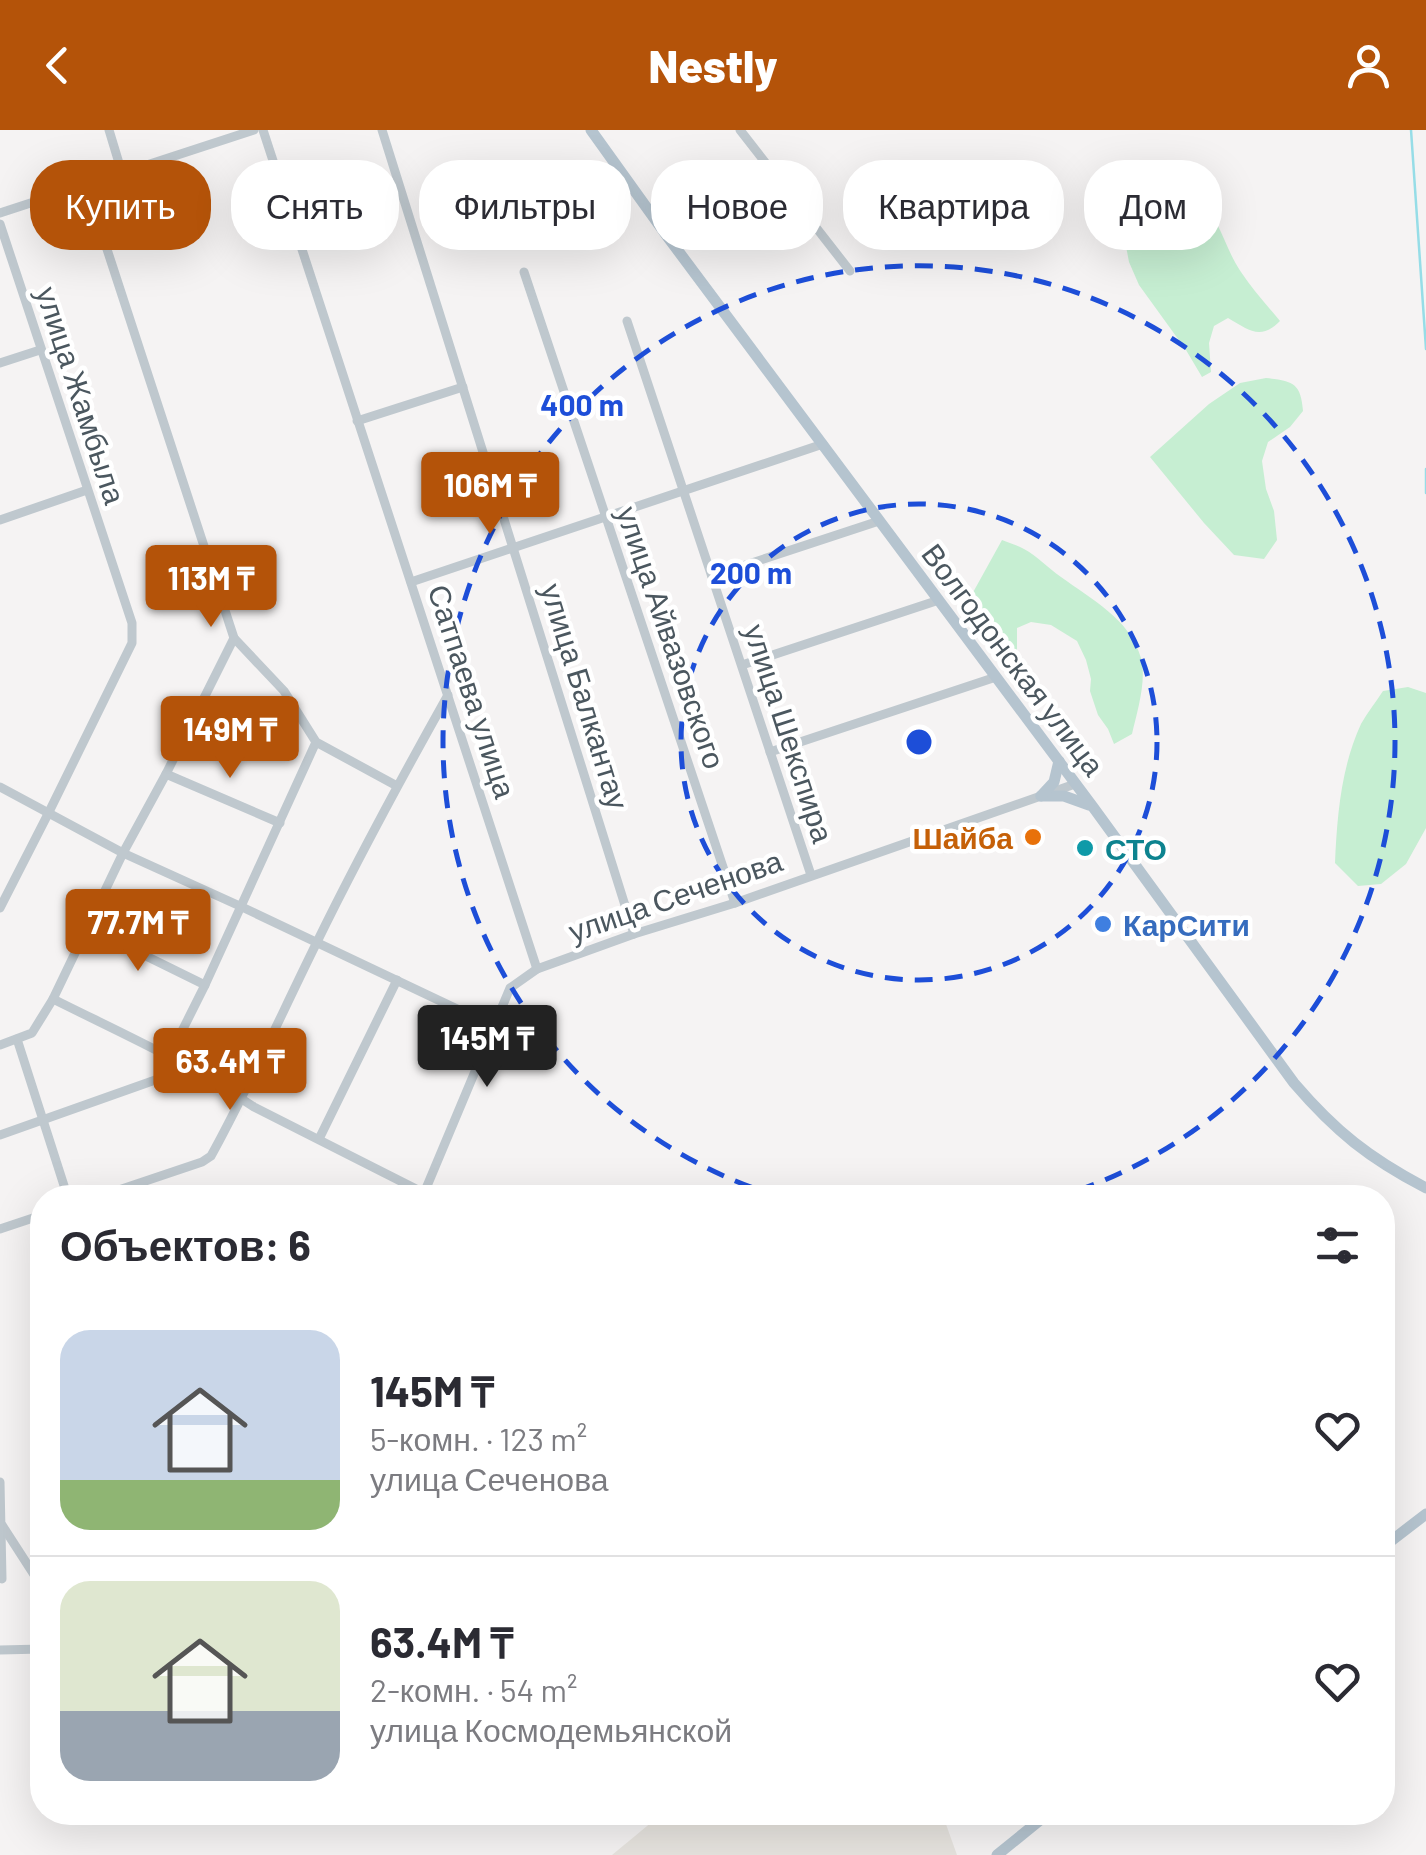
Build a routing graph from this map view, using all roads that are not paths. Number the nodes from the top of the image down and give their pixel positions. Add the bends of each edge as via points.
1 (110, 130) edge
2 (250, 130) edge
3 (263, 130) edge
4 (382, 130) edge
5 (740, 130) edge
6 (595, 131) edge
7 (266, 145) junction
8 (118, 160) edge
9 (161, 160) edge
10 (30, 203) edge
11 (0, 213) edge
12 (0, 224) edge
13 (108, 250) edge
14 (850, 271) dead end
15 (524, 272) dead end
16 (627, 320) dead end
17 (40, 350) junction
18 (0, 363) edge
19 (463, 387) junction
20 (357, 422) junction
21 (823, 444) junction
22 (87, 490) junction
23 (684, 492) junction
24 (606, 518) junction
25 (0, 520) edge
26 (879, 521) junction
27 (514, 549) junction
28 (712, 576) junction
29 (411, 582) junction
30 (939, 600) junction
31 (234, 638) junction
32 (742, 665) junction
33 (996, 676) junction
34 (448, 694) junction
35 (316, 742) junction
36 (770, 752) junction
37 (1059, 762) junction
38 (166, 774) junction
39 (1075, 784) junction
40 (397, 786) junction
41 (0, 787) edge
42 (1040, 796) junction
43 (1093, 807) junction
44 (48, 814) junction
45 (280, 823) junction
46 (123, 852) junction
47 (811, 875) junction
48 (735, 903) junction
49 (242, 906) junction
50 (0, 908) edge
51 (89, 928) junction
52 (634, 934) junction
53 (317, 942) junction
54 (537, 969) junction
55 (397, 980) junction
56 (205, 986) junction
57 (52, 1000) junction
58 (492, 1026) junction
59 (17, 1039) junction
60 (0, 1045) edge
61 (170, 1057) junction
62 (242, 1099) junction
63 (42, 1121) junction
64 (0, 1135) edge
65 (319, 1138) junction
66 (64, 1185) edge
67 (134, 1185) edge
68 (405, 1185) edge
69 (427, 1185) edge
70 (1426, 1188) edge
71 (30, 1219) edge
72 (0, 1229) edge
73 (0, 1482) edge
74 (1426, 1514) edge
75 (0, 1522) edge
76 (1395, 1538) edge
77 (30, 1568) edge
78 (2, 1580) edge
79 (30, 1649) edge
80 (0, 1650) edge
81 (1034, 1825) edge
82 (997, 1855) edge

1 - 8 street
2 - 7 street
2 - 9 street
3 - 7 street, Сатпаева улица
4 - 19 street, улица Балкантау
5 - 14 street
6 - 21 main road, Волгодонская улица
7 - 20 street, Сатпаева улица
10 - 11 street
12 - 17 street, улица Жамбыла
13 - 31 street
15 - 24 street, улица Айвазовского
16 - 23 street, улица Шекспира
17 - 18 street
17 - 22 street, улица Жамбыла
19 - 20 street
19 - 27 street, улица Балкантау
20 - 29 street, Сатпаева улица
21 - 23 street
21 - 26 main road, Волгодонская улица
22 - 25 street
22 - 44 street, улица Жамбыла via 132,622 132,642
23 - 24 street
23 - 28 street, улица Шекспира
24 - 27 street
24 - 48 street, улица Айвазовского
26 - 28 street
26 - 30 main road, Волгодонская улица
27 - 29 street
27 - 52 street, улица Балкантау
28 - 32 street, улица Шекспира
29 - 34 street, Сатпаева улица
30 - 32 street
30 - 33 main road, Волгодонская улица
31 - 35 street via 284,691
31 - 38 street
32 - 36 street, улица Шекспира
33 - 36 street
33 - 37 main road, Волгодонская улица
34 - 40 street
34 - 54 street, Сатпаева улица
35 - 40 street
35 - 45 street
36 - 47 street, улица Шекспира
37 - 39 main road, Волгодонская улица
37 - 42 main road via 1054,782
38 - 45 street
38 - 46 street
39 - 42 street, улица Сеченова
39 - 43 main road, Волгодонская улица
40 - 53 street
41 - 44 street
42 - 43 main road
42 - 47 street, улица Сеченова
43 - 70 main road, Волгодонская улица via 1324,1118
44 - 46 street
44 - 50 street, улица Жамбыла
45 - 49 street
46 - 49 street
46 - 51 street
47 - 48 street, улица Сеченова
48 - 52 street, улица Сеченова
49 - 53 street
49 - 56 street
51 - 56 street
51 - 57 street
52 - 54 street, улица Сеченова
53 - 55 street
53 - 62 street
54 - 58 street, улица Сеченова via 510,988
55 - 58 street
55 - 65 street
56 - 61 street
57 - 59 street via 32,1033
57 - 61 street
58 - 69 street, улица Сеченова
59 - 60 street
59 - 63 street
61 - 62 street
61 - 63 street via 158,1078
62 - 65 street
62 - 67 street via 211,1156
63 - 64 street
63 - 66 street
65 - 68 street
71 - 72 street
73 - 75 street
74 - 76 main road
75 - 77 street
75 - 78 street
79 - 80 street
81 - 82 main road

